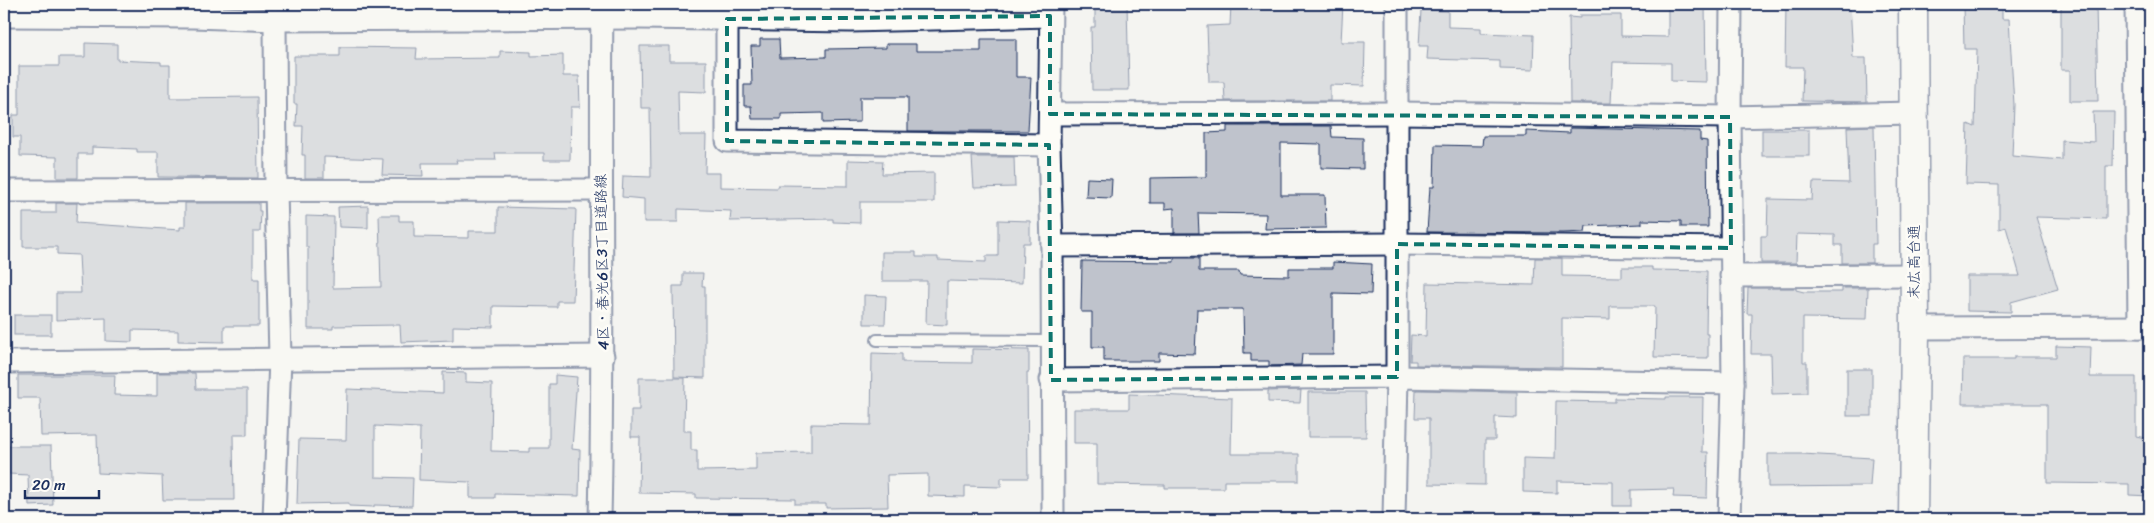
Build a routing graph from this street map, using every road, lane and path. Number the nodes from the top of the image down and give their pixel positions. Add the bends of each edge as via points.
1 (1397, 4) edge
2 (1731, 4) edge
3 (1913, 4) edge
4 (2136, 4) edge
5 (194, 10) edge
6 (1051, 10) edge
7 (602, 11) edge
8 (365, 12) edge
9 (852, 12) edge
10 (4, 16) edge
11 (727, 19) junction
12 (276, 20) junction
13 (1397, 113) junction
14 (1913, 113) junction
15 (1050, 114) junction
16 (1730, 117) junction
17 (2144, 139) edge
18 (1050, 145) junction
19 (276, 190) junction
20 (600, 190) junction
21 (4, 191) edge
22 (1397, 244) junction
23 (1052, 246) junction
24 (1730, 248) junction
25 (1731, 276) junction
26 (1915, 276) junction
27 (2144, 327) edge
28 (1915, 328) junction
29 (877, 340) dead end
30 (1052, 341) junction
31 (603, 356) junction
32 (280, 358) junction
33 (4, 362) edge
34 (1397, 378) junction
35 (1051, 380) junction
36 (1733, 383) junction
37 (274, 519) edge
38 (600, 519) edge
39 (1053, 519) edge
40 (1394, 519) edge
41 (1729, 519) edge
42 (1913, 519) edge

1 - 13 street
2 - 16 street
3 - 14 street, 末広高台通
4 - 17 street
5 - 10 street
5 - 12 street
6 - 9 street
6 - 15 street
7 - 8 street
7 - 11 street
7 - 20 street, 4区・春光6区3丁目道路線
8 - 12 street
9 - 11 street
11 - 18 street via 727,141
12 - 19 street
13 - 15 street
13 - 16 street
13 - 22 street
14 - 16 street
14 - 26 street, 末広高台通
15 - 18 street
16 - 24 street
17 - 27 street
18 - 23 street
19 - 20 street
19 - 21 street
19 - 32 street
20 - 31 street, 4区・春光6区3丁目道路線
22 - 23 street
22 - 24 street
22 - 34 street
23 - 30 street
24 - 25 street
25 - 26 street
25 - 36 street
26 - 28 street, 末広高台通
27 - 28 street
28 - 42 street, 末広高台通
29 - 30 lane
30 - 35 street
31 - 32 street
31 - 38 street, 4区・春光6区3丁目道路線
32 - 33 street
32 - 37 street
34 - 35 street
34 - 36 street
34 - 40 street
35 - 39 street
36 - 41 street

